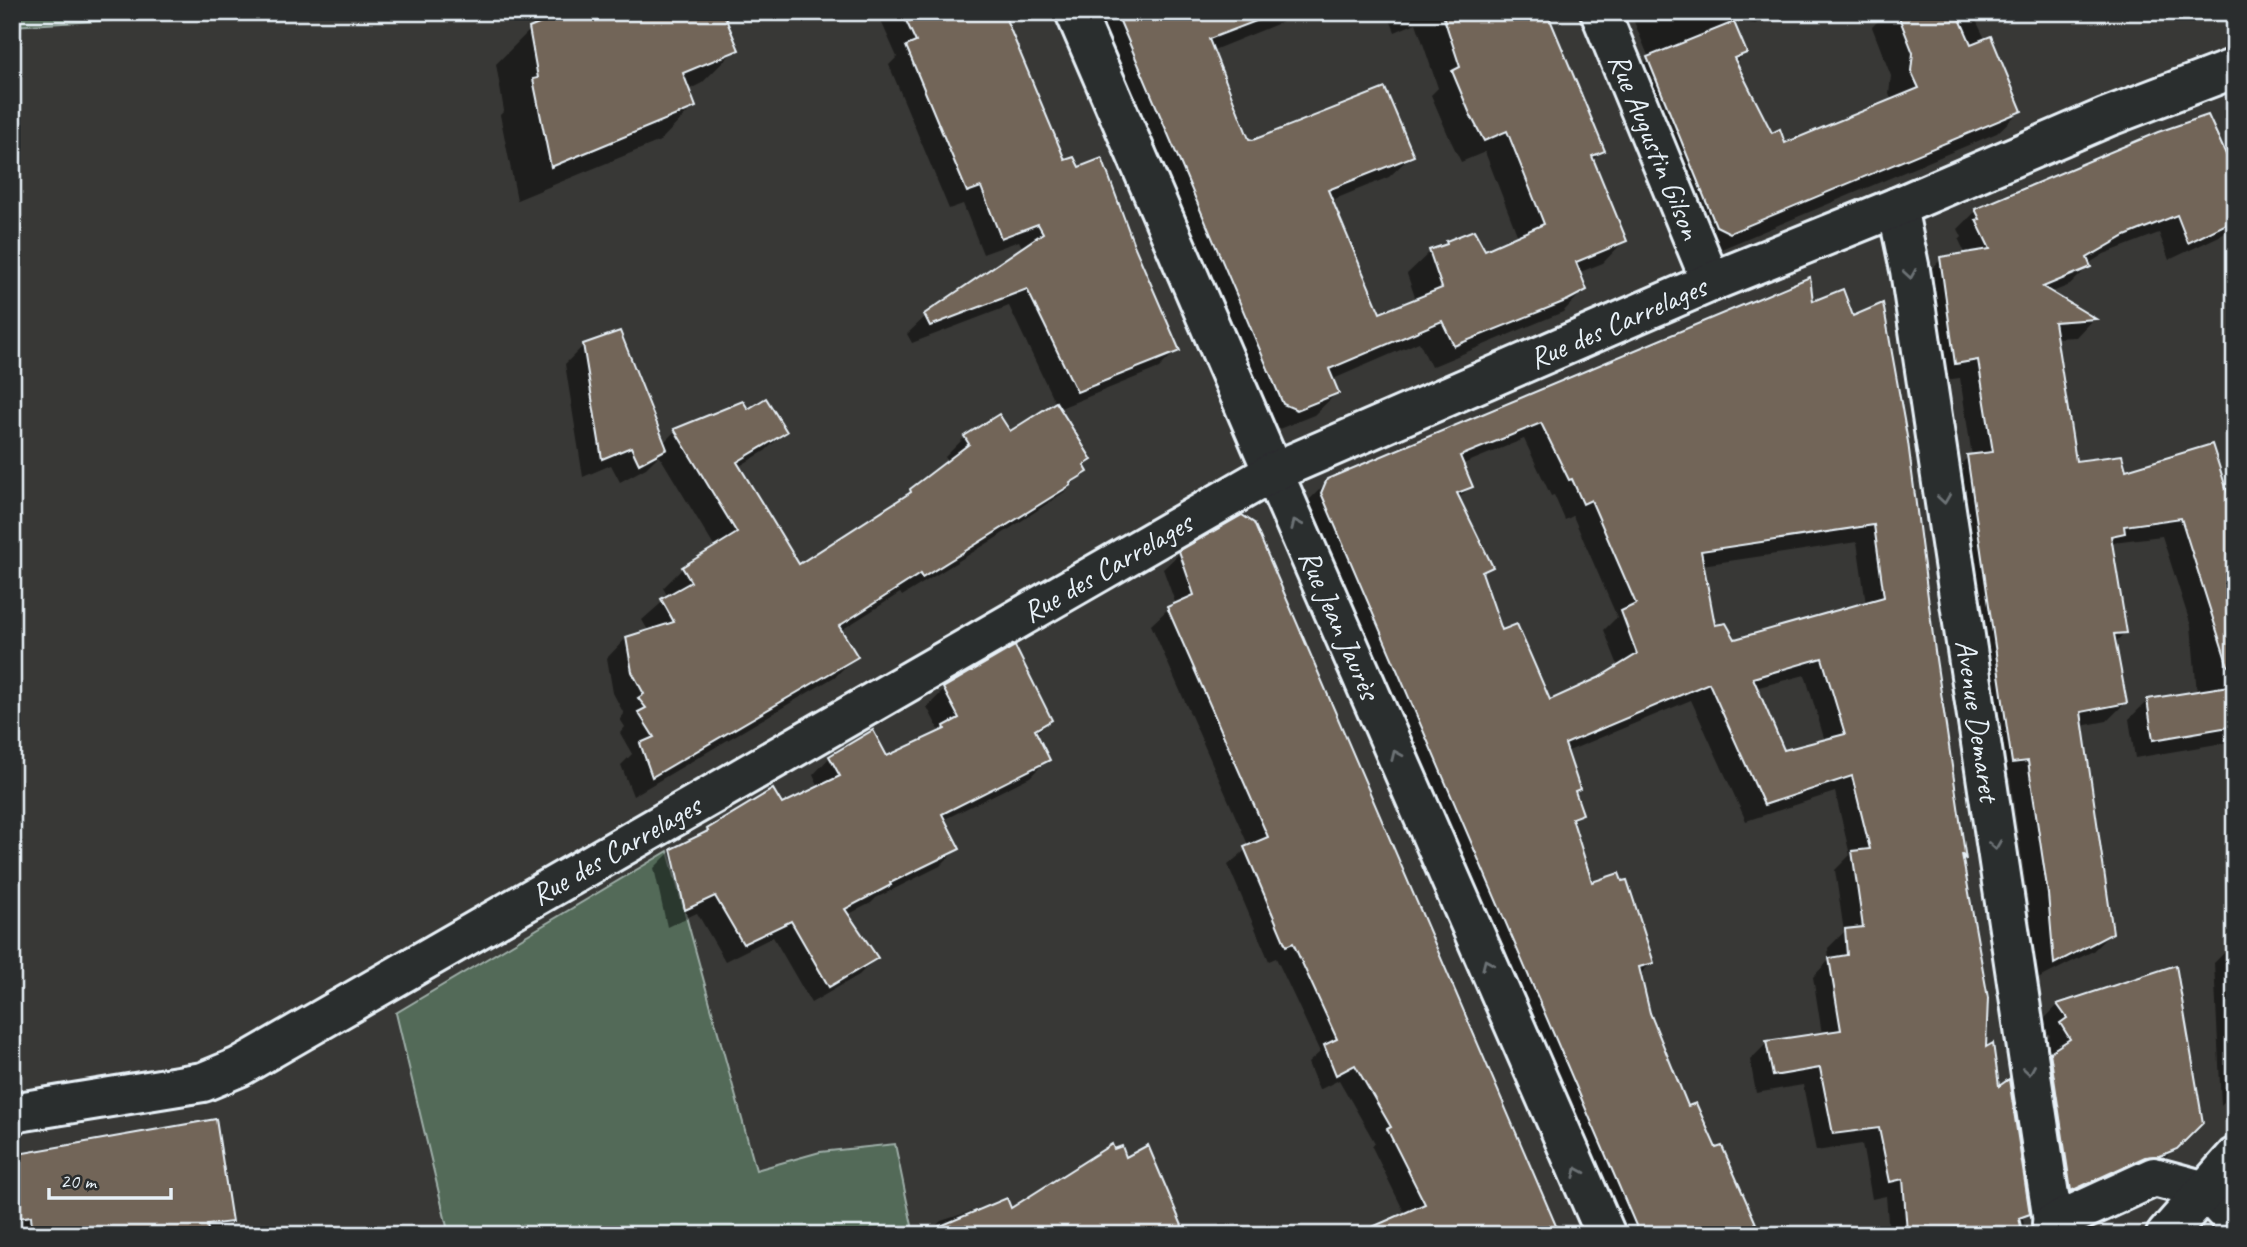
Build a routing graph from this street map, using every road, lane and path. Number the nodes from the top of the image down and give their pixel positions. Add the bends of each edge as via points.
1 (1075, 12) edge
2 (1600, 12) edge
3 (2235, 68) edge
4 (1897, 207) junction
5 (1710, 282) junction
6 (1273, 472) junction
7 (12, 1113) edge
8 (2235, 1157) edge
9 (2206, 1191) junction
10 (2235, 1222) edge
11 (2053, 1230) edge
12 (1606, 1235) edge
13 (2166, 1235) edge

1 - 6 street, Rue Jean Jaurès
2 - 5 street, Rue Augustin Gilson
3 - 4 street, Rue des Carrelages
4 - 5 street, Rue des Carrelages
4 -> 11 street, Avenue Demaret
5 - 6 street, Rue des Carrelages
6 - 7 street, Rue des Carrelages via 239,1067 203,1082
12 -> 6 street, Rue Jean Jaurès
8 - 9 street
9 - 10 street
9 - 11 street via 2154,1177
9 - 13 street

